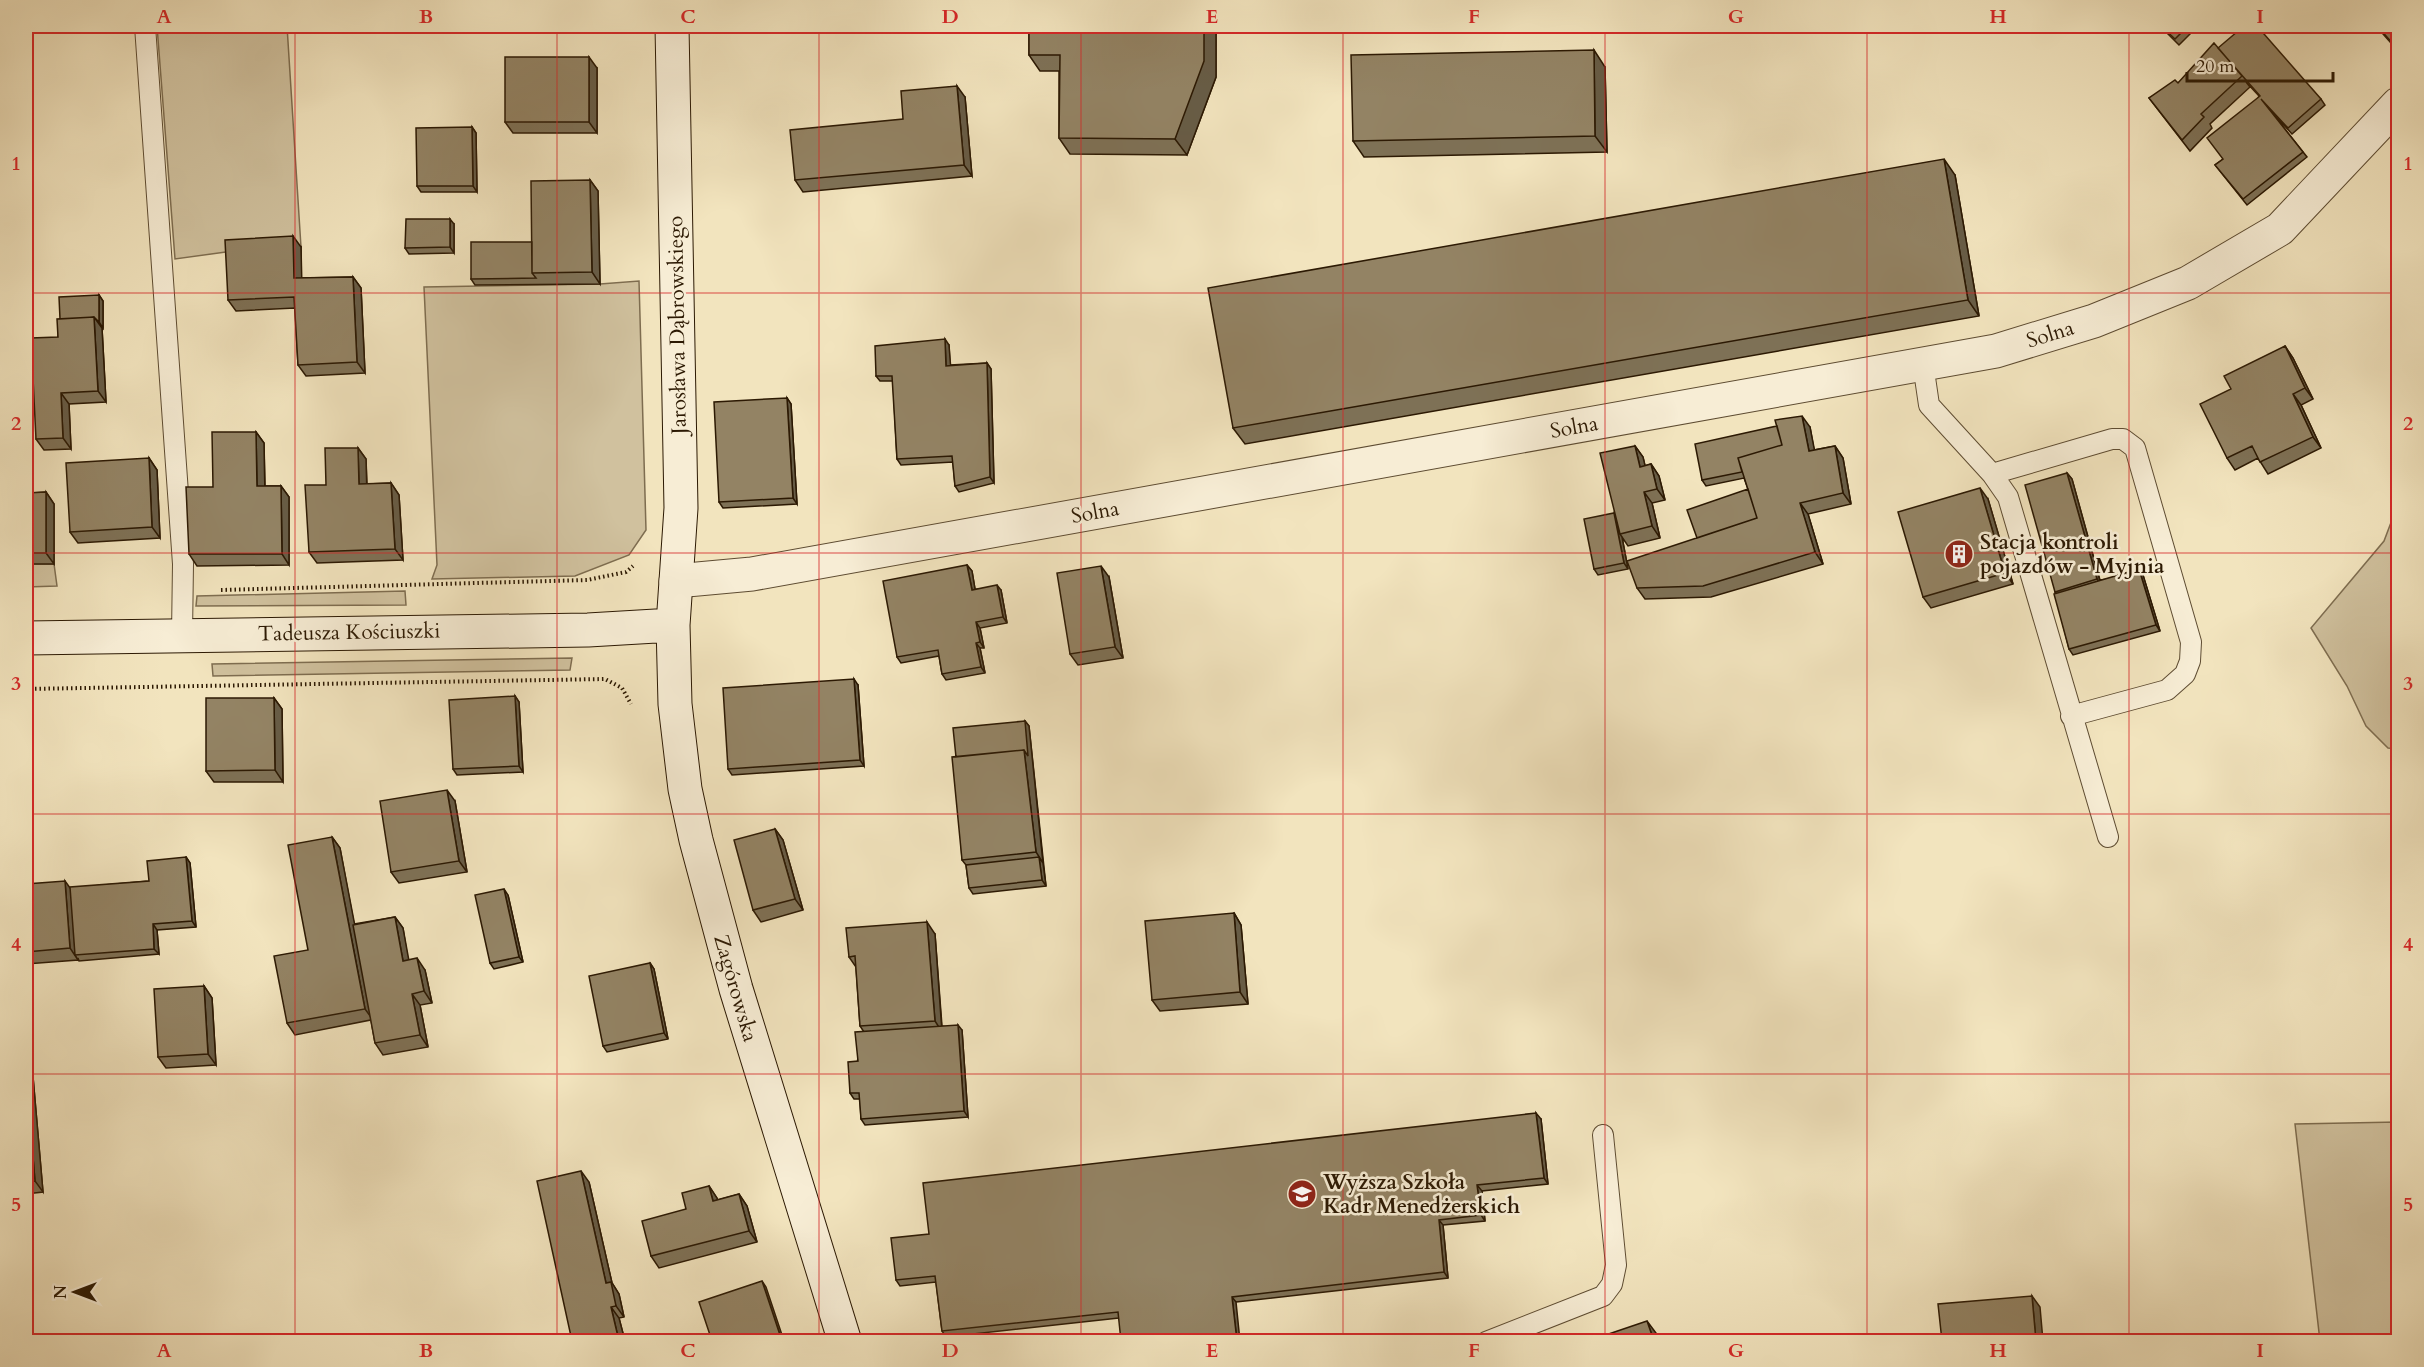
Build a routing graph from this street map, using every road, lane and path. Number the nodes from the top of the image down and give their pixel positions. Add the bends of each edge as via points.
1 (145, 26) edge
2 (672, 26) edge
3 (2398, 104) edge
4 (1923, 364) junction
5 (1992, 474) junction
6 (635, 564) dead end
7 (676, 581) junction
8 (183, 590) junction
9 (673, 625) junction
10 (182, 634) junction
11 (26, 638) edge
12 (26, 689) edge
13 (633, 707) dead end
14 (2071, 716) junction
15 (2108, 837) dead end
16 (1603, 1135) dead end
17 (845, 1341) edge
18 (1486, 1341) edge

1 - 8 lane
2 - 7 street, Jarosława Dąbrowskiego via 681,508
3 - 4 street, Solna via 2280,229 2188,283 2094,321 2039,338 1996,351
4 - 5 lane via 1929,405
4 - 7 street, Solna via 752,574
5 - 14 lane via 2008,497
5 - 14 lane via 2112,439 2123,439 2135,448 2191,642 2190,661 2185,674 2167,690
6 - 8 path via 626,572 587,580
7 - 9 street, Jarosława Dąbrowskiego
8 - 10 lane
9 - 10 street, Tadeusza Kościuszki via 588,630
9 - 17 street, Zagórowska via 675,704 696,840 736,989
10 - 11 street, Tadeusza Kościuszki
12 - 13 path via 605,679 622,688
14 - 15 lane
16 - 18 lane via 1616,1265 1612,1284 1603,1296

